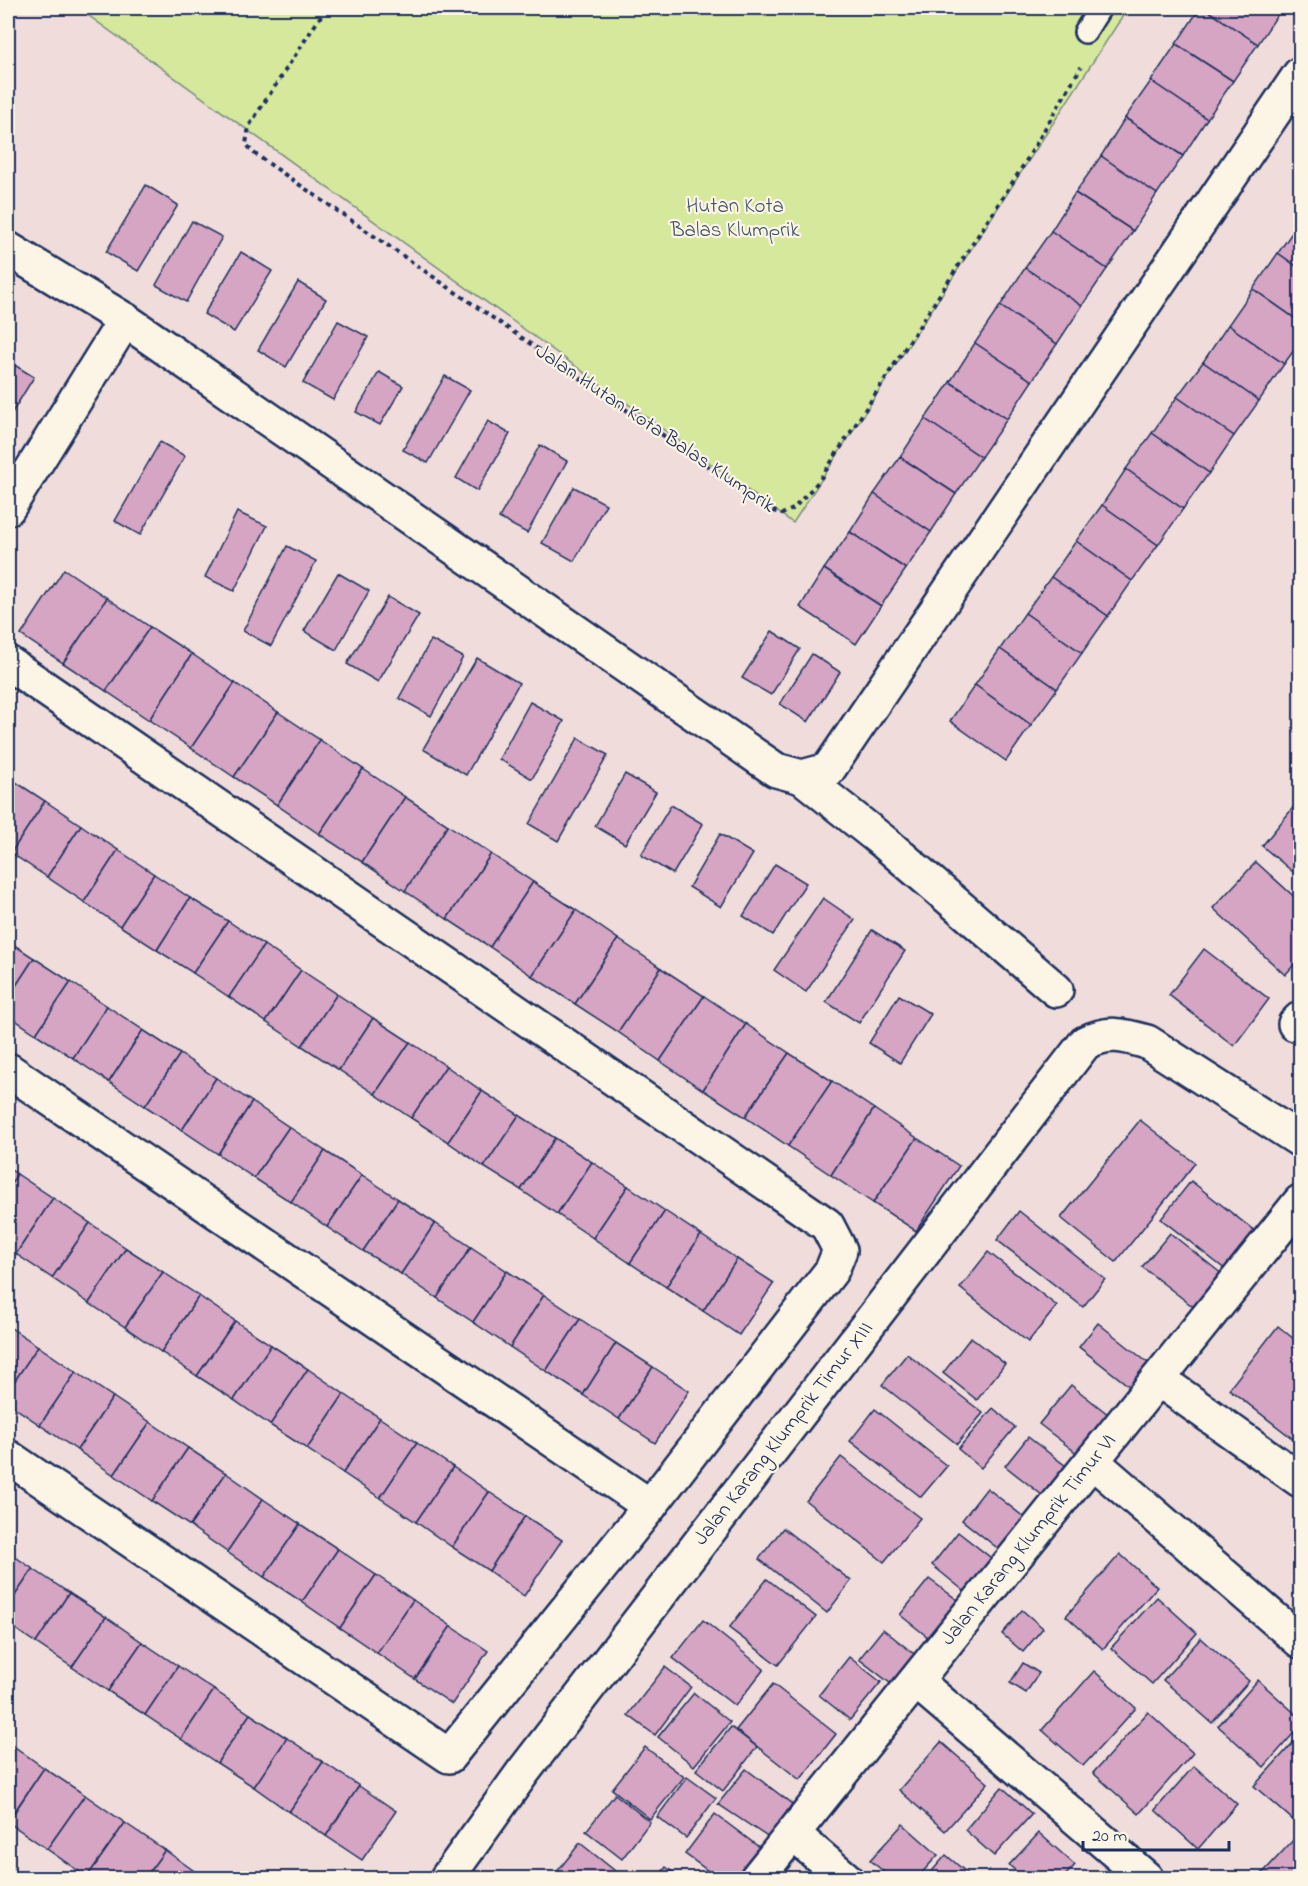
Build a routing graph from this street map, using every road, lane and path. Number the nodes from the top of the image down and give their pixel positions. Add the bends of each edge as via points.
1 (326, 8) edge
2 (1100, 8) edge
3 (1086, 32) joint
4 (1300, 74) edge
5 (8, 249) edge
6 (125, 321) junction
7 (8, 508) edge
8 (8, 663) edge
9 (802, 777) junction
10 (1056, 990) dead end
11 (8, 1070) edge
12 (1300, 1140) edge
13 (1300, 1202) edge
14 (1158, 1379) junction
15 (8, 1457) edge
16 (1092, 1461) junction
17 (1300, 1480) edge
18 (650, 1506) junction
19 (1300, 1641) edge
20 (916, 1681) junction
21 (793, 1834) junction
22 (447, 1878) edge
23 (757, 1878) edge
24 (845, 1878) edge
25 (1146, 1878) edge

1 - 3 path, Jalan Hutan Kota Balas Klumprik via 249,126 246,144 255,154 772,511 782,514 794,509 819,481 1025,163 1075,79 1085,57
2 - 3 lane
4 - 9 street via 828,770
5 - 6 street
6 - 7 street
6 - 9 street via 776,770
8 - 18 street via 827,1225 840,1250 832,1270
9 - 10 street
11 - 18 street
12 - 22 street, Jalan Karang Klumprik Timur XIII via 1147,1042 1124,1035 1100,1035 1085,1043 523,1772
13 - 14 street, Jalan Karang Klumprik Timur VI
14 - 16 street, Jalan Karang Klumprik Timur VI
14 - 17 street
15 - 18 street via 449,1756
16 - 19 street
16 - 20 street, Jalan Karang Klumprik Timur VI
20 - 21 street, Jalan Karang Klumprik Timur VI
20 - 25 street
21 - 23 street, Jalan Karang Klumprik Timur VI
21 - 24 street

